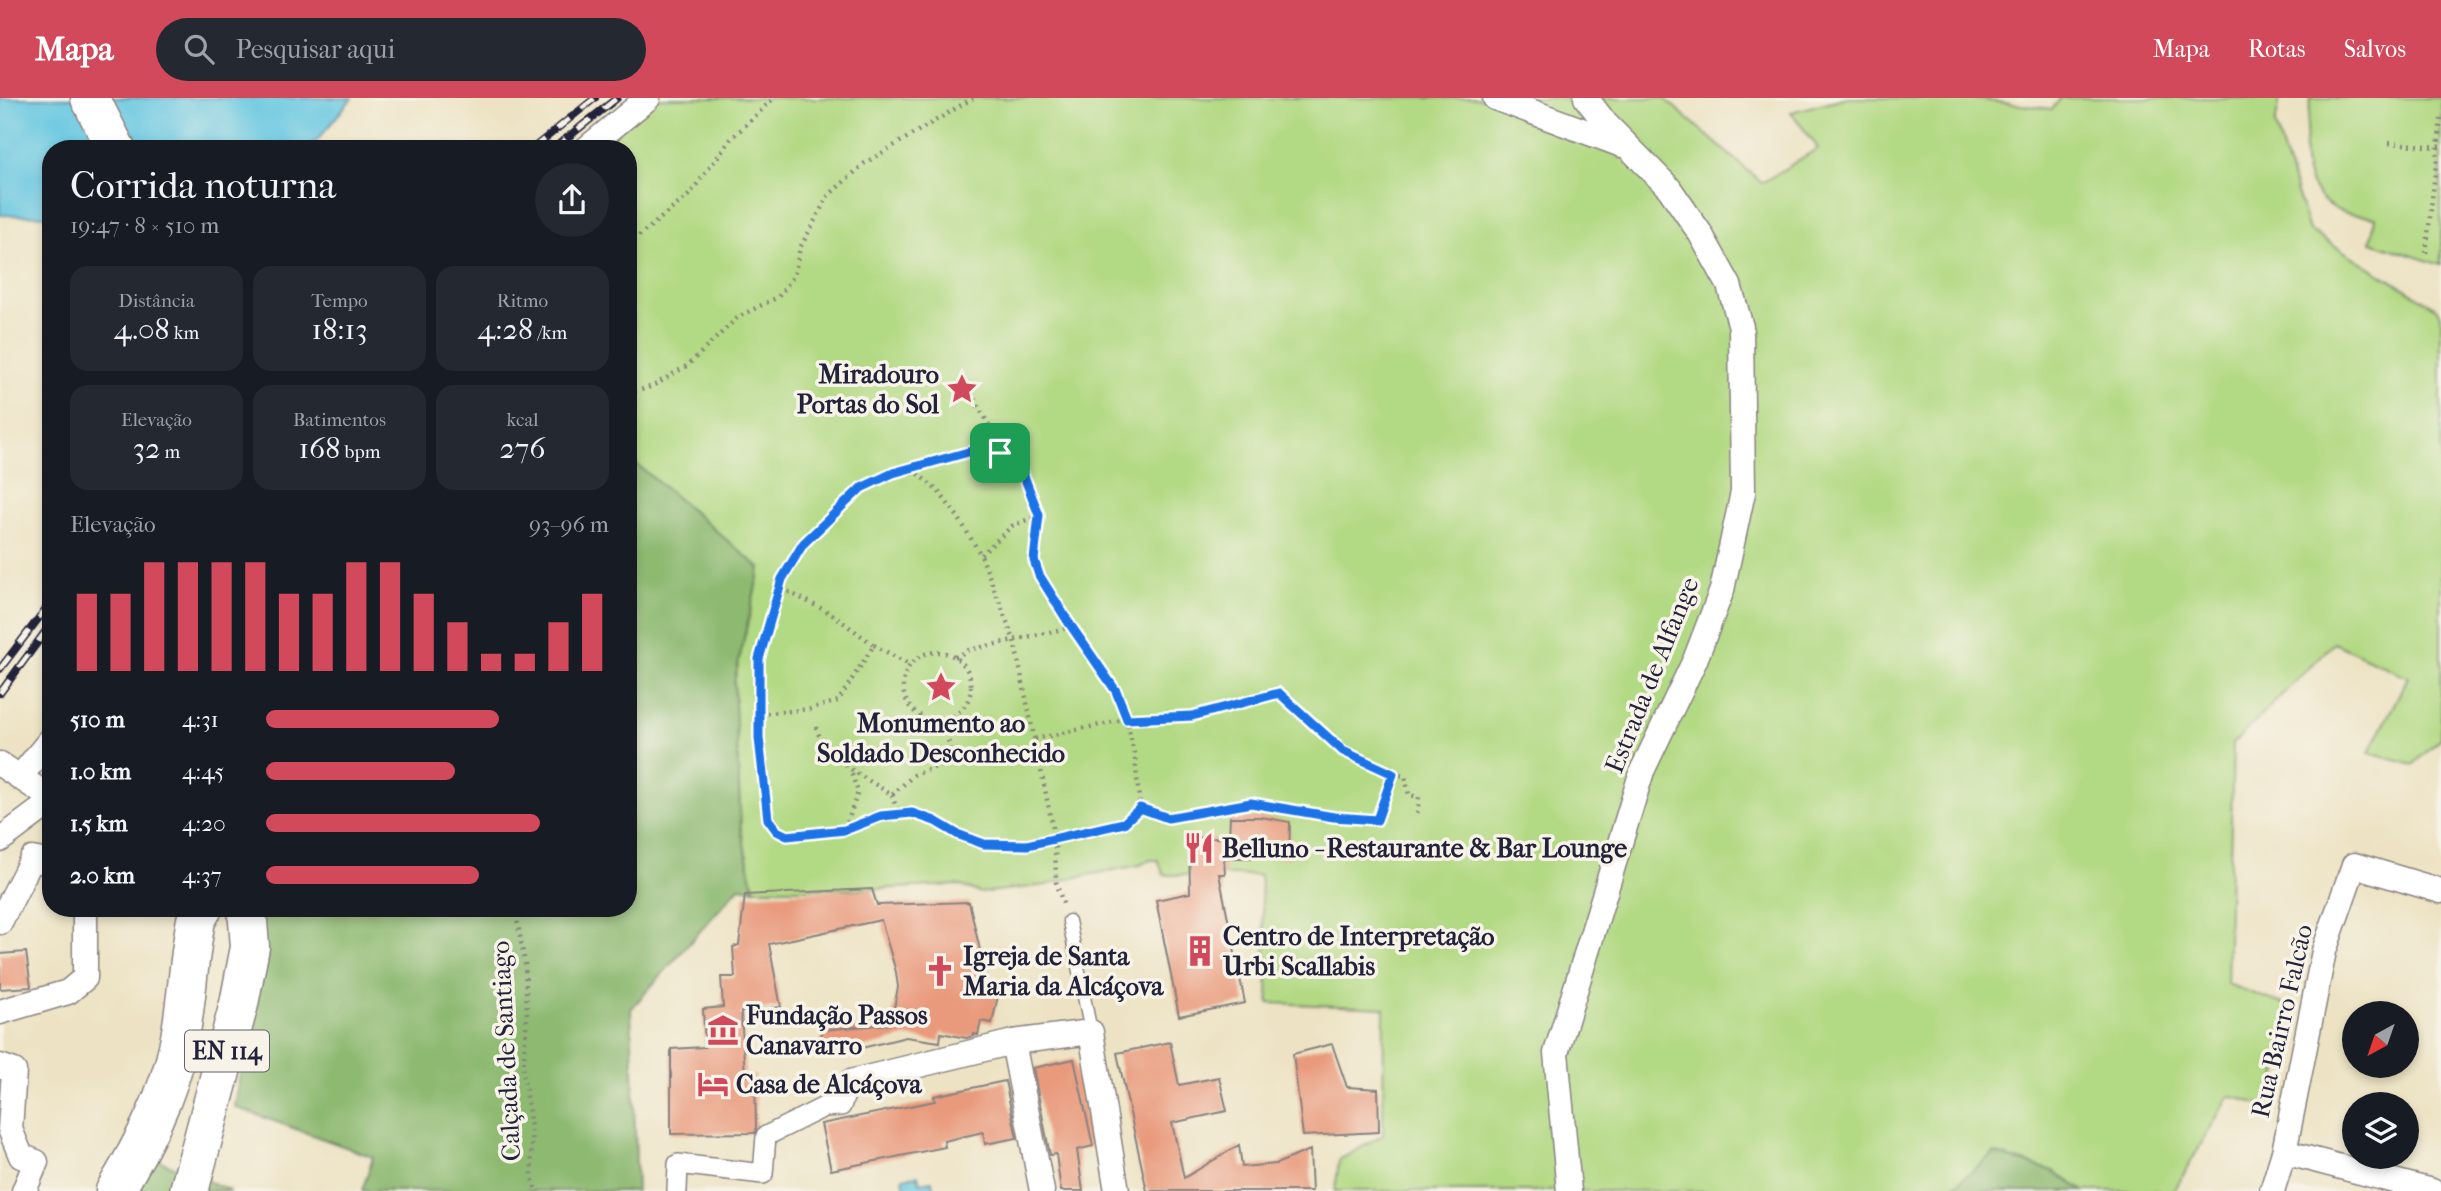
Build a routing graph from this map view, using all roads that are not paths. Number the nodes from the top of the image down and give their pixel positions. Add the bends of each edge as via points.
1 (90, 98) edge
2 (648, 98) edge
3 (1495, 98) edge
4 (1586, 98) edge
5 (111, 140) edge
6 (597, 140) edge
7 (1633, 149) junction
8 (42, 746) edge
9 (10, 771) edge
10 (42, 794) edge
11 (42, 807) edge
12 (0, 840) edge
13 (42, 861) edge
14 (2441, 891) edge
15 (84, 917) edge
16 (197, 917) edge
17 (248, 917) edge
18 (1069, 921) road end
19 (0, 922) edge
20 (0, 1012) edge
21 (1091, 1032) junction
22 (1013, 1042) junction
23 (0, 1066) edge
24 (850, 1082) joint
25 (2284, 1152) junction
26 (24, 1191) edge
27 (116, 1191) edge
28 (189, 1191) edge
29 (677, 1191) edge
30 (1042, 1191) edge
31 (1117, 1191) edge
32 (1569, 1191) edge
33 (2272, 1191) edge
34 (2432, 1191) edge

1 - 5 main road
2 - 6 street
3 - 7 street
4 - 7 street, Estrada de Alfange
7 - 32 street, Estrada de Alfange via 1700,233 1729,285 1741,327 1743,492 1722,590 1695,660 1642,771 1556,1053
8 - 9 street
9 - 10 street
11 - 12 street
13 - 19 street via 32,859
14 - 25 street, Rua Bairro Falcão via 2354,864 2324,951
15 - 20 street via 85,978 68,992
16 - 27 main road via 174,1066
17 - 28 main road, EN 114 via 248,958
18 - 21 lane
21 - 22 street
21 - 31 street
22 - 24 street
22 - 30 street
23 - 26 street via 14,1071 10,1129 21,1156 36,1162
24 - 29 street via 841,1106 824,1107 766,1136 763,1174 678,1164
25 - 33 street, Rua Bairro Falcão
25 - 34 street

